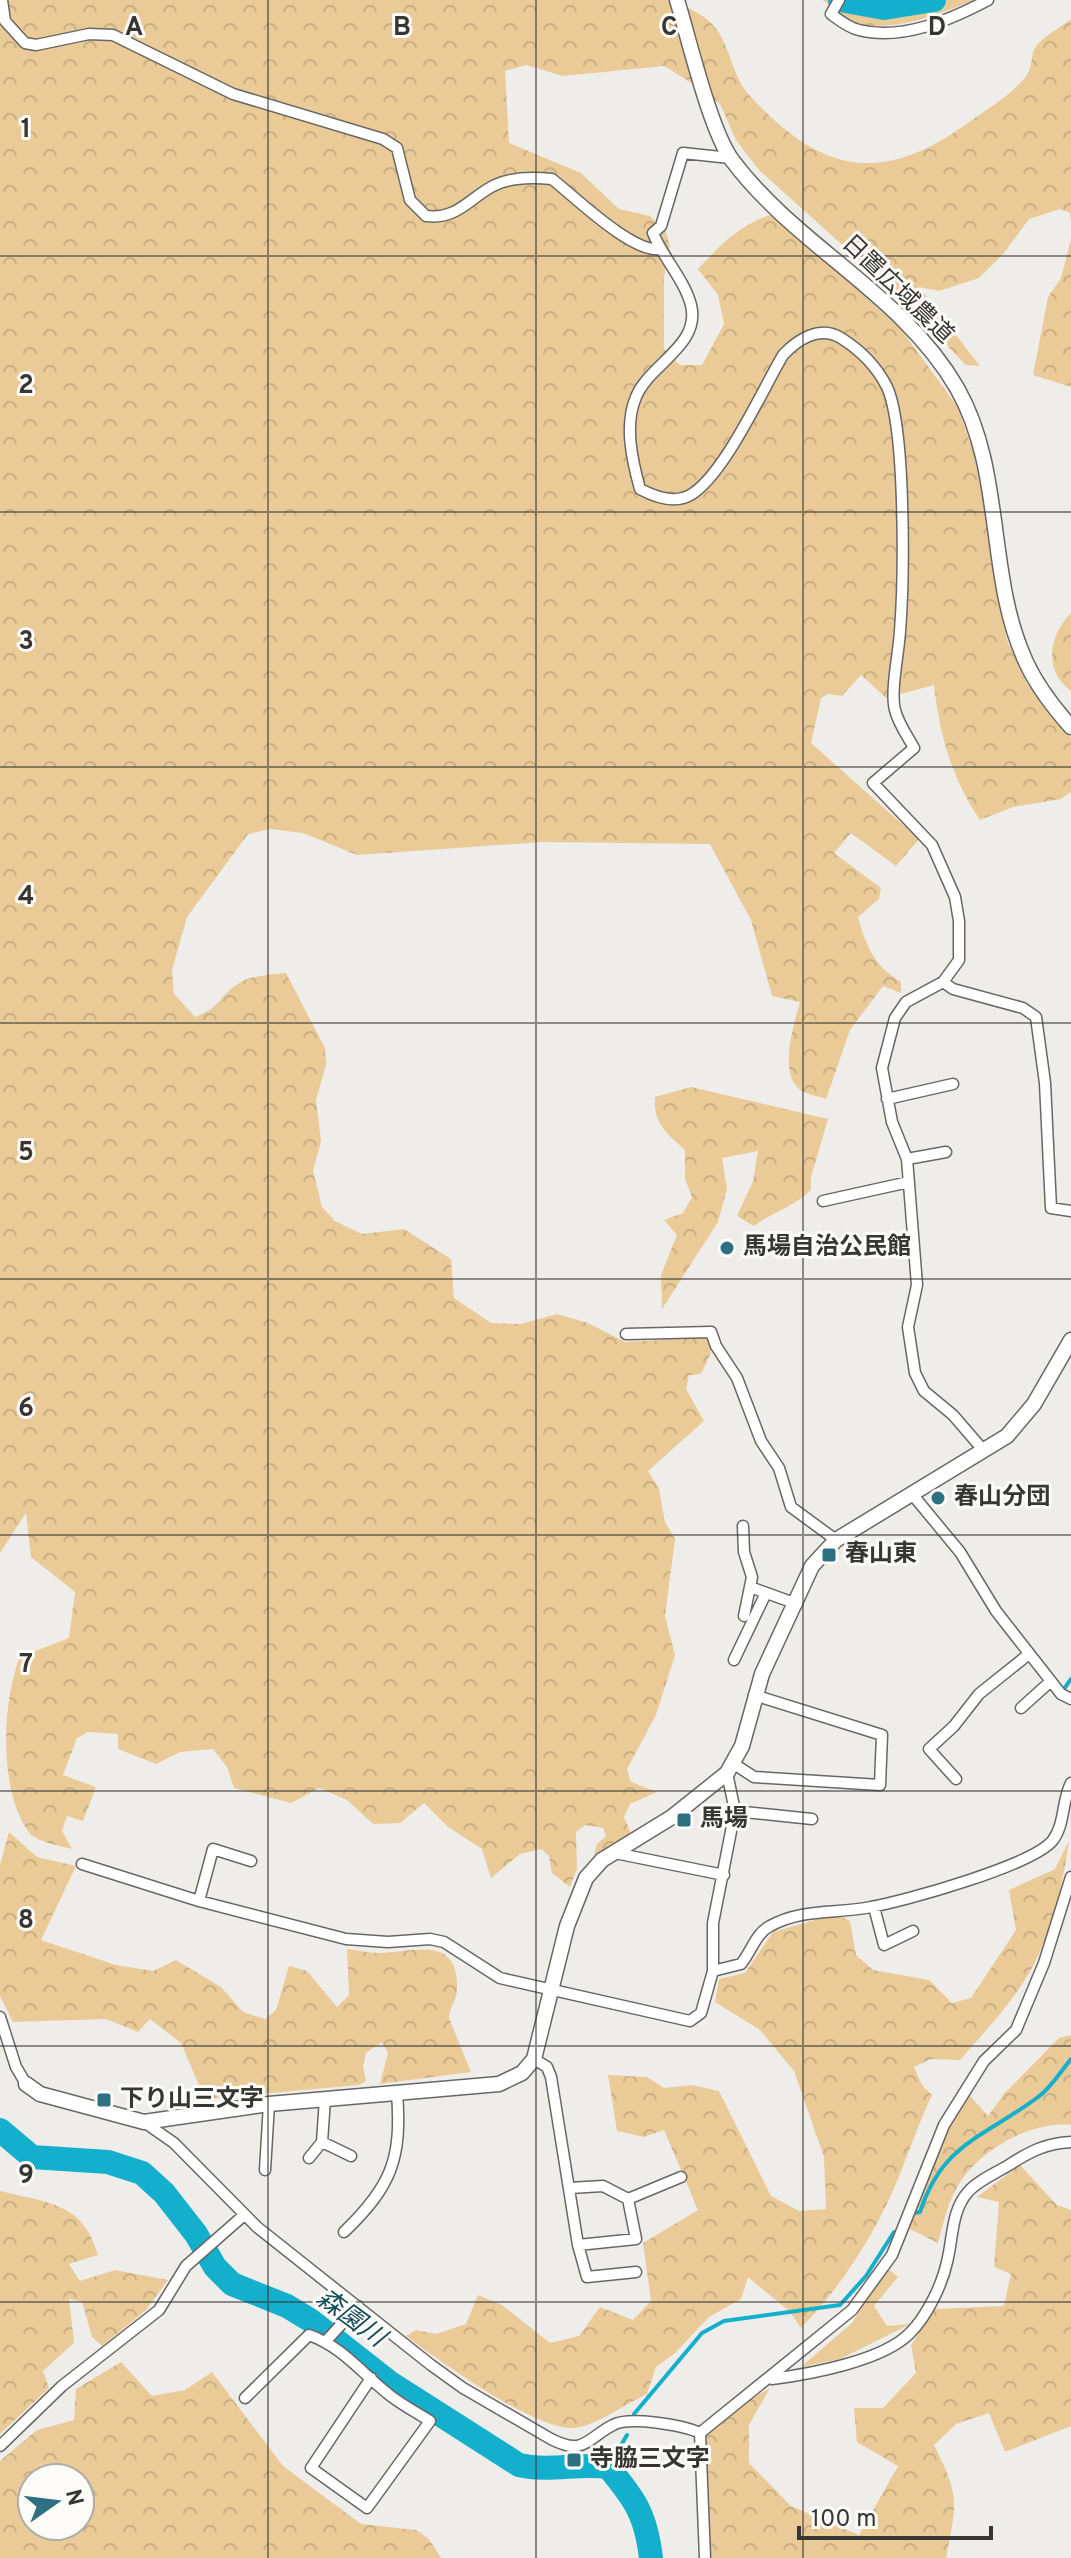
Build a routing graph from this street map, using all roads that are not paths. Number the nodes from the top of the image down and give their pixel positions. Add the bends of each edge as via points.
1 (2, 0) edge
2 (677, 0) edge
3 (839, 0) edge
4 (988, 0) edge
5 (730, 158) junction
6 (660, 249) junction
7 (1071, 727) edge
8 (943, 982) junction
9 (953, 1084) dead end
10 (887, 1099) junction
11 (946, 1152) dead end
12 (907, 1159) junction
13 (909, 1182) junction
14 (823, 1201) dead end
15 (1071, 1211) edge
16 (626, 1334) dead end
17 (1071, 1340) edge
18 (984, 1451) junction
19 (912, 1494) junction
20 (743, 1526) dead end
21 (836, 1540) junction
22 (750, 1587) junction
23 (766, 1593) junction
24 (797, 1604) junction
25 (744, 1616) dead end
26 (1029, 1654) junction
27 (734, 1660) dead end
28 (1051, 1681) junction
29 (754, 1695) junction
30 (1071, 1699) edge
31 (1021, 1708) dead end
32 (730, 1768) junction
33 (956, 1779) dead end
34 (1071, 1783) edge
35 (735, 1811) junction
36 (812, 1819) dead end
37 (615, 1853) junction
38 (251, 1861) dead end
39 (82, 1864) dead end
40 (724, 1875) junction
41 (1071, 1877) edge
42 (199, 1901) junction
43 (874, 1907) junction
44 (913, 1931) dead end
45 (713, 1971) junction
46 (552, 1993) junction
47 (0, 2017) edge
48 (534, 2059) junction
49 (26, 2084) joint
50 (397, 2093) junction
51 (325, 2099) junction
52 (269, 2104) junction
53 (144, 2122) junction
54 (322, 2142) junction
55 (1071, 2142) edge
56 (351, 2156) dead end
57 (309, 2158) dead end
58 (265, 2170) dead end
59 (681, 2177) dead end
60 (570, 2188) junction
61 (628, 2199) junction
62 (243, 2216) junction
63 (344, 2232) dead end
64 (578, 2245) junction
65 (636, 2272) dead end
66 (358, 2306) junction
67 (326, 2341) junction
68 (371, 2378) junction
69 (770, 2379) junction
70 (245, 2398) dead end
71 (700, 2433) junction
72 (0, 2446) edge
73 (705, 2558) edge

1 - 6 street via 5,21 25,43 113,35 233,94 383,139 397,148 410,200 426,216 460,210 509,180 552,179 632,242
2 - 5 street, 日置広域農道
3 - 4 street via 831,14 855,30 875,33 920,29
5 - 6 street via 683,153 661,226 653,233
5 - 7 street, 日置広域農道 via 765,198 933,350 957,389 984,464 1007,598 1026,661
6 - 8 street via 684,289 691,322 686,339 649,375 631,412 631,454 640,489 667,500 691,496 717,468 796,340 835,334 855,347 888,389 897,435 902,573 895,710 914,748 873,783 932,845 955,897 959,960
8 - 10 street via 906,1002 895,1018 882,1068
8 - 15 street via 1036,1017 1051,1208
9 - 10 street
10 - 12 street
11 - 12 street
12 - 13 street
13 - 14 street
13 - 18 street via 917,1285 908,1327 915,1373 924,1391
16 - 21 street via 711,1332 737,1378 761,1441 779,1468 791,1507
17 - 18 street via 1034,1404 1007,1436
18 - 19 street
19 - 21 street
19 - 26 street via 960,1552
20 - 22 street
21 - 24 street via 812,1566
22 - 23 street
22 - 25 street
23 - 24 street
23 - 27 street
24 - 29 street
26 - 28 street
26 - 33 street via 979,1694 929,1749
28 - 30 street
28 - 31 street
29 - 32 street via 742,1746
29 - 32 street via 882,1735 880,1785 754,1777
32 - 35 street
32 - 37 street via 672,1817
34 - 43 street via 1057,1834 1034,1854 996,1871
35 - 36 street
35 - 40 street
37 - 40 street
37 - 46 street via 586,1878 567,1926
38 - 42 street via 213,1849
39 - 42 street
40 - 45 street via 713,1923
41 - 69 street via 1016,2030 984,2061 944,2125 892,2255 852,2310
42 - 46 street via 346,1939 444,1942 500,1978
43 - 44 street via 884,1945
43 - 45 street via 817,1911 769,1926 741,1964
45 - 46 street via 701,2013 690,2021
46 - 48 street
47 - 49 street
48 - 50 street via 522,2073 499,2084
48 - 60 street via 551,2077
49 - 53 street via 49,2097
50 - 51 street
50 - 63 street via 400,2131 394,2164 371,2206
51 - 52 street
51 - 54 street
52 - 53 street
52 - 58 street
53 - 62 street via 174,2143
54 - 56 street
54 - 57 street
55 - 69 street via 1034,2149 969,2191 958,2209 947,2265 910,2334 832,2368
59 - 61 street
60 - 61 street via 603,2186
60 - 64 street
61 - 64 street via 636,2239
62 - 66 street
62 - 72 street via 186,2266 159,2310 62,2386
64 - 65 street via 587,2277
66 - 67 street
66 - 71 street via 463,2388 566,2447 582,2446 615,2423 686,2426
67 - 68 street
67 - 70 street via 309,2335
68 - 68 street via 430,2421 367,2508 311,2468
69 - 71 street via 730,2404
71 - 73 street

